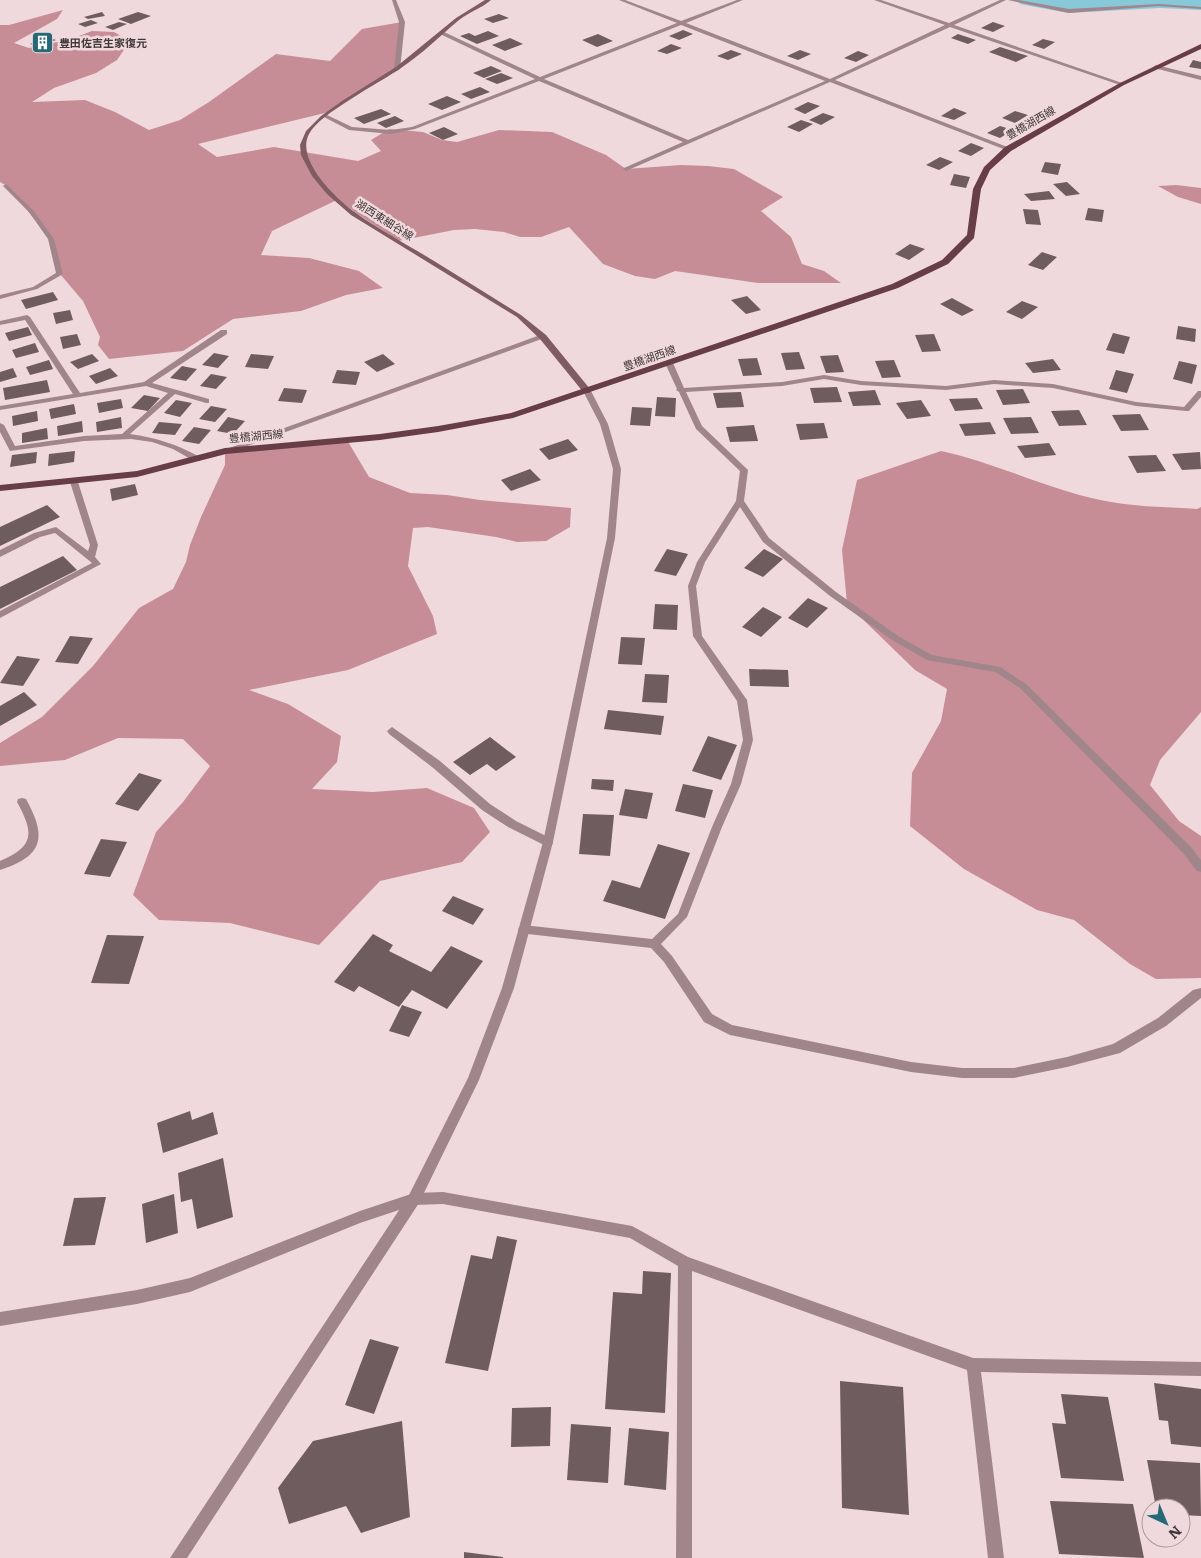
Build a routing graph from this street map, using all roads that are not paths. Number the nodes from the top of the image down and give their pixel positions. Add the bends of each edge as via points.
1 (394, 0) edge
2 (489, 0) edge
3 (621, 0) edge
4 (741, 0) edge
5 (876, 0) edge
6 (1004, 0) edge
7 (1010, 0) edge
8 (1201, 8) edge
9 (681, 24) junction
10 (950, 26) junction
11 (442, 33) junction
12 (1201, 46) edge
13 (1156, 67) junction
14 (397, 69) junction
15 (538, 78) junction
16 (1201, 78) edge
17 (829, 81) junction
18 (1122, 84) junction
19 (325, 116) junction
20 (687, 142) junction
21 (1008, 149) junction
22 (626, 169) dead end
23 (6, 186) dead end
24 (0, 297) edge
25 (0, 323) edge
26 (224, 332) dead end
27 (543, 337) junction
28 (669, 363) junction
29 (146, 384) junction
30 (680, 390) junction
31 (586, 391) junction
32 (173, 392) junction
33 (1201, 393) edge
34 (78, 396) junction
35 (206, 401) dead end
36 (0, 408) edge
37 (0, 425) edge
38 (125, 435) junction
39 (225, 451) junction
40 (197, 459) junction
41 (74, 482) junction
42 (0, 488) edge
43 (740, 502) junction
44 (0, 554) edge
45 (91, 557) junction
46 (0, 615) edge
47 (392, 731) dead end
48 (22, 802) dead end
49 (548, 842) junction
50 (0, 866) edge
51 (1201, 868) edge
52 (523, 930) junction
53 (654, 944) junction
54 (1201, 994) edge
55 (414, 1199) junction
56 (685, 1262) junction
57 (0, 1319) edge
58 (973, 1365) junction
59 (1201, 1369) edge
60 (178, 1558) edge
61 (684, 1558) edge
62 (996, 1558) edge

1 - 14 street via 402,22
2 - 11 main road, 湖西東細谷線
3 - 9 street
4 - 9 street
5 - 10 street
6 - 10 street
7 - 8 street via 1070,11 1159,6
9 - 15 street
9 - 17 street
10 - 17 street
10 - 18 street
11 - 14 main road, 湖西東細谷線
11 - 15 street
12 - 13 main road, 豊橋湖西線
13 - 16 street
13 - 18 main road, 豊橋湖西線
14 - 19 main road, 湖西東細谷線
15 - 19 street via 413,128 391,132 351,129
15 - 20 street
17 - 20 street
17 - 21 street
18 - 21 main road, 豊橋湖西線
19 - 27 main road, 湖西東細谷線 via 306,134 304,153 313,173 337,200 353,214 519,316
20 - 22 street
21 - 28 main road, 豊橋湖西線 via 987,169 977,189 971,236 945,262 895,286
23 - 24 street via 31,211 51,239 60,274 35,288
25 - 34 street via 27,317
26 - 29 street
27 - 31 main road, 湖西東細谷線
27 - 39 street
28 - 30 street
28 - 31 main road, 豊橋湖西線
29 - 32 street
29 - 34 street
30 - 33 street via 782,384 824,377 861,383 946,388 994,382 1053,386 1136,404 1186,409
30 - 43 street via 699,427 744,470
31 - 39 main road, 豊橋湖西線 via 513,415 438,429
31 - 49 street via 604,424 618,469 611,538
32 - 35 street
32 - 38 street
34 - 36 street
37 - 38 street via 13,449
38 - 40 street via 170,445
39 - 40 main road, 豊橋湖西線
40 - 41 main road, 豊橋湖西線 via 137,474
41 - 42 main road, 豊橋湖西線
41 - 45 street via 94,546
43 - 51 street via 766,540 895,638 930,658 997,669 1023,686
43 - 53 street via 700,562 692,586 698,636 742,700 748,740 736,784 682,917
44 - 45 street via 56,530
45 - 46 street via 97,564
47 - 49 street via 486,807
48 - 50 street via 36,832 32,848
49 - 52 street
52 - 53 street
52 - 55 street via 508,988 473,1080
53 - 54 street via 668,958 708,1018 730,1030 911,1067 962,1073 1014,1073 1116,1050
55 - 56 street via 443,1198 632,1232
55 - 57 street via 190,1284 137,1297
55 - 60 street
56 - 58 street
56 - 61 street
58 - 59 street
58 - 62 street

